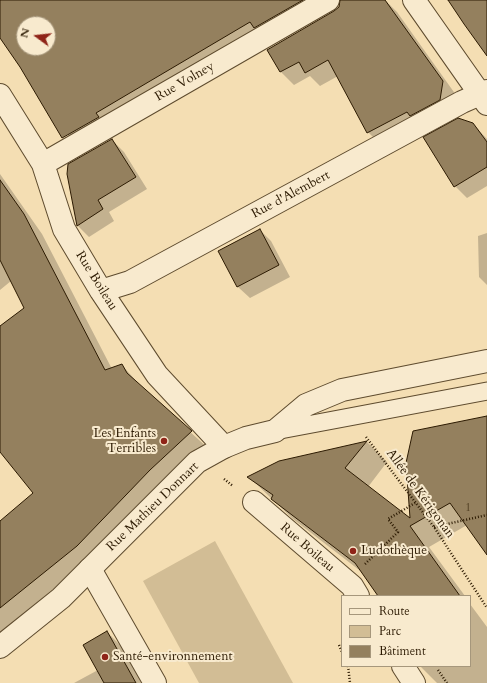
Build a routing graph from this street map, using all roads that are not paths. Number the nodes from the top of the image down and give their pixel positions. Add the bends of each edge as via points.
1 (328, 0) edge
2 (414, 0) edge
3 (0, 94) edge
4 (485, 96) edge
5 (42, 164) junction
6 (101, 291) junction
7 (487, 361) edge
8 (487, 390) edge
9 (275, 431) junction
10 (224, 447) junction
11 (254, 502) dead end
12 (90, 568) junction
13 (357, 595) edge
14 (0, 647) edge
15 (404, 667) edge
16 (155, 683) edge
17 (414, 683) edge

1 - 5 street, Rue Volney
2 - 4 street
3 - 5 street, Rue Boileau
4 - 6 street, Rue d'Alembert via 130,282
5 - 6 street, Rue Boileau via 64,229
6 - 10 street, Rue Boileau via 157,375
7 - 9 street, Rue Mathieu Donnart via 342,390 306,404
8 - 9 lane
9 - 10 street, Rue Mathieu Donnart via 246,438
10 - 12 street, Rue Mathieu Donnart via 197,462
11 - 13 street, Rue Boileau via 352,586
12 - 14 street, Rue Mathieu Donnart via 61,598
12 - 16 street
15 - 17 street

